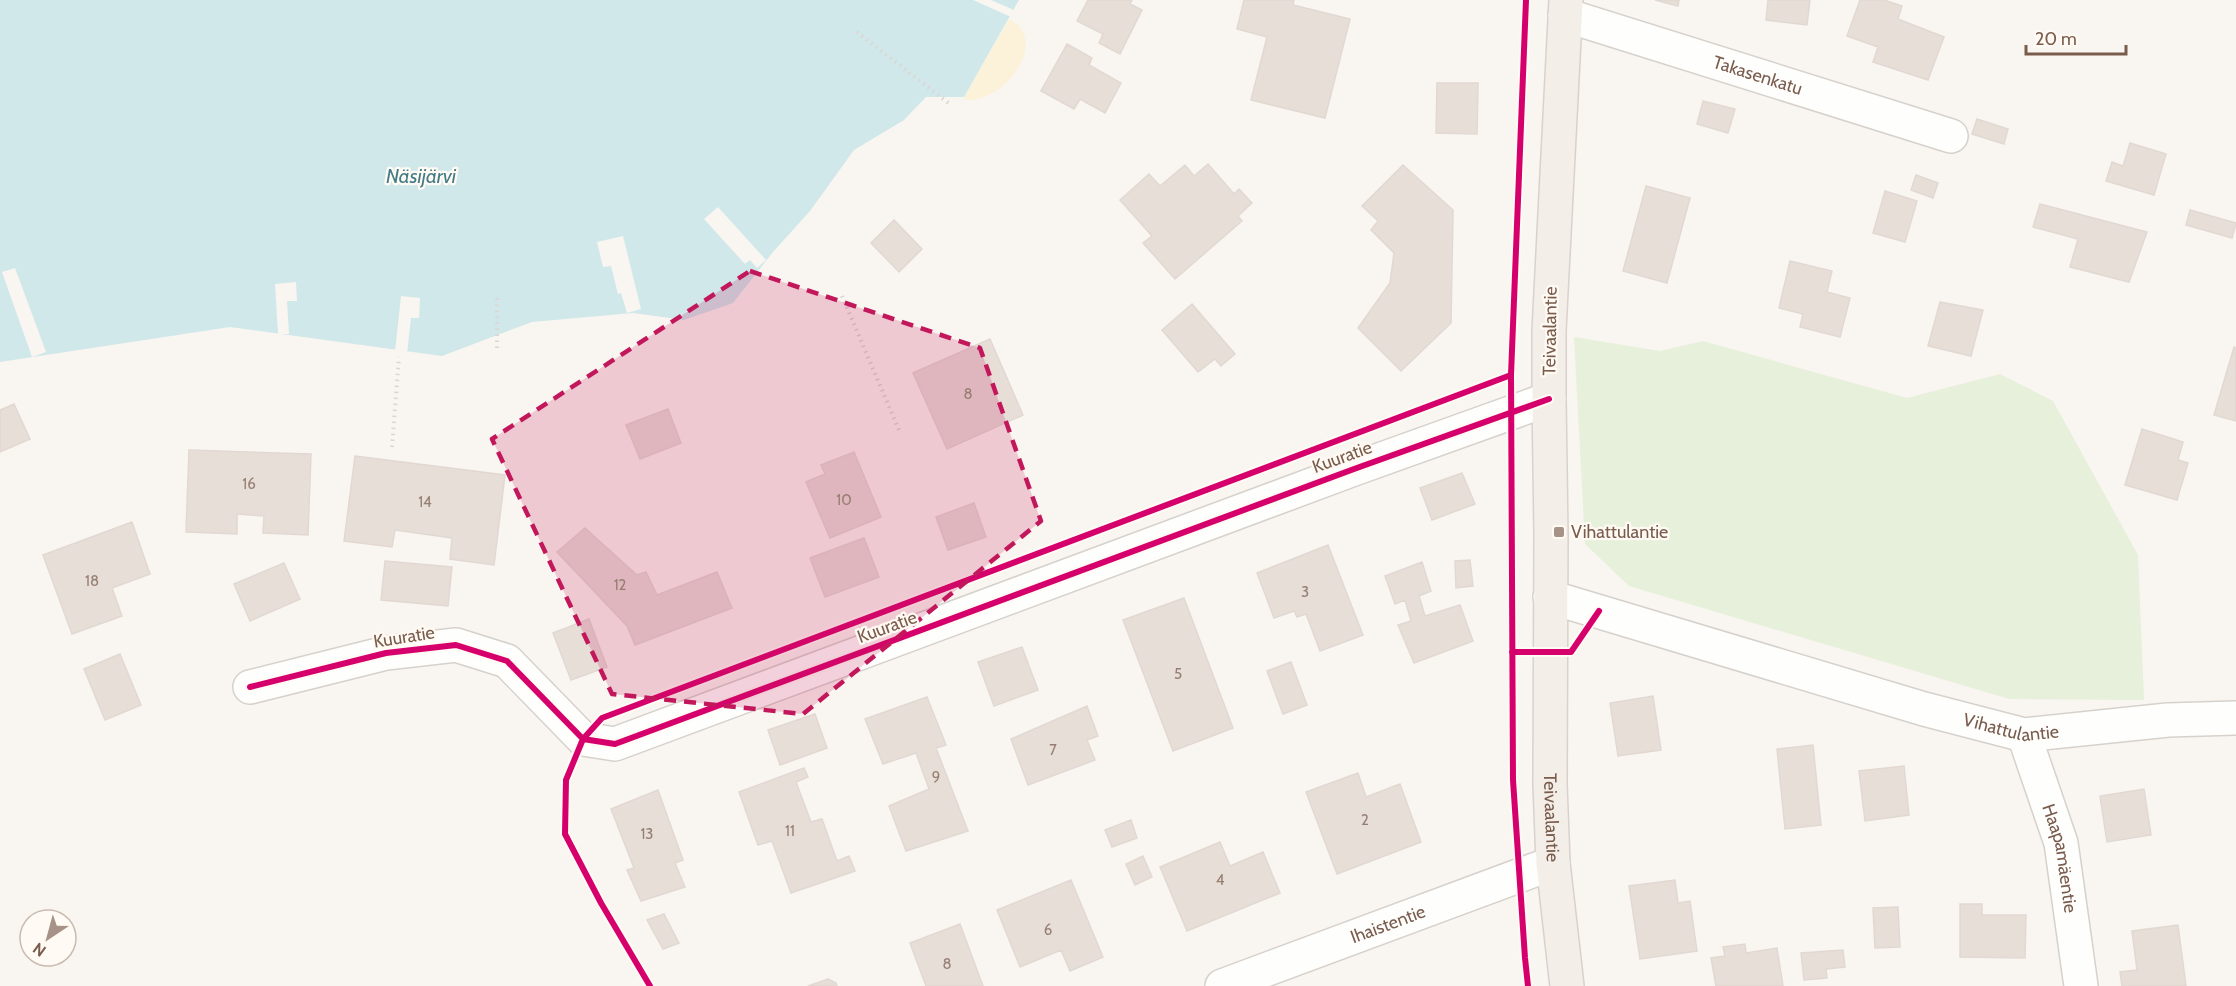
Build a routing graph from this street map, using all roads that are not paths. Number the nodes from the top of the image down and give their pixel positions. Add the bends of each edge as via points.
1 (1565, 7) edge
2 (1951, 136) dead end
3 (1549, 399) junction
4 (1550, 597) junction
5 (250, 687) dead end
6 (2236, 718) edge
7 (2024, 735) junction
8 (1553, 863) junction
9 (1222, 986) edge
10 (1567, 986) edge
11 (2080, 986) edge

1 - 2 street, Takasenkatu
1 - 3 main road, Teivaalantie
3 - 4 main road, Teivaalantie
3 - 5 street, Kuuratie via 615,744 583,739 507,661 456,645 386,653
4 - 7 street, Vihattulantie
4 - 8 main road, Teivaalantie
6 - 7 street, Vihattulantie via 2168,720
7 - 11 street, Haapamäentie via 2061,843
8 - 9 street, Ihaistentie
8 - 10 main road, Teivaalantie

